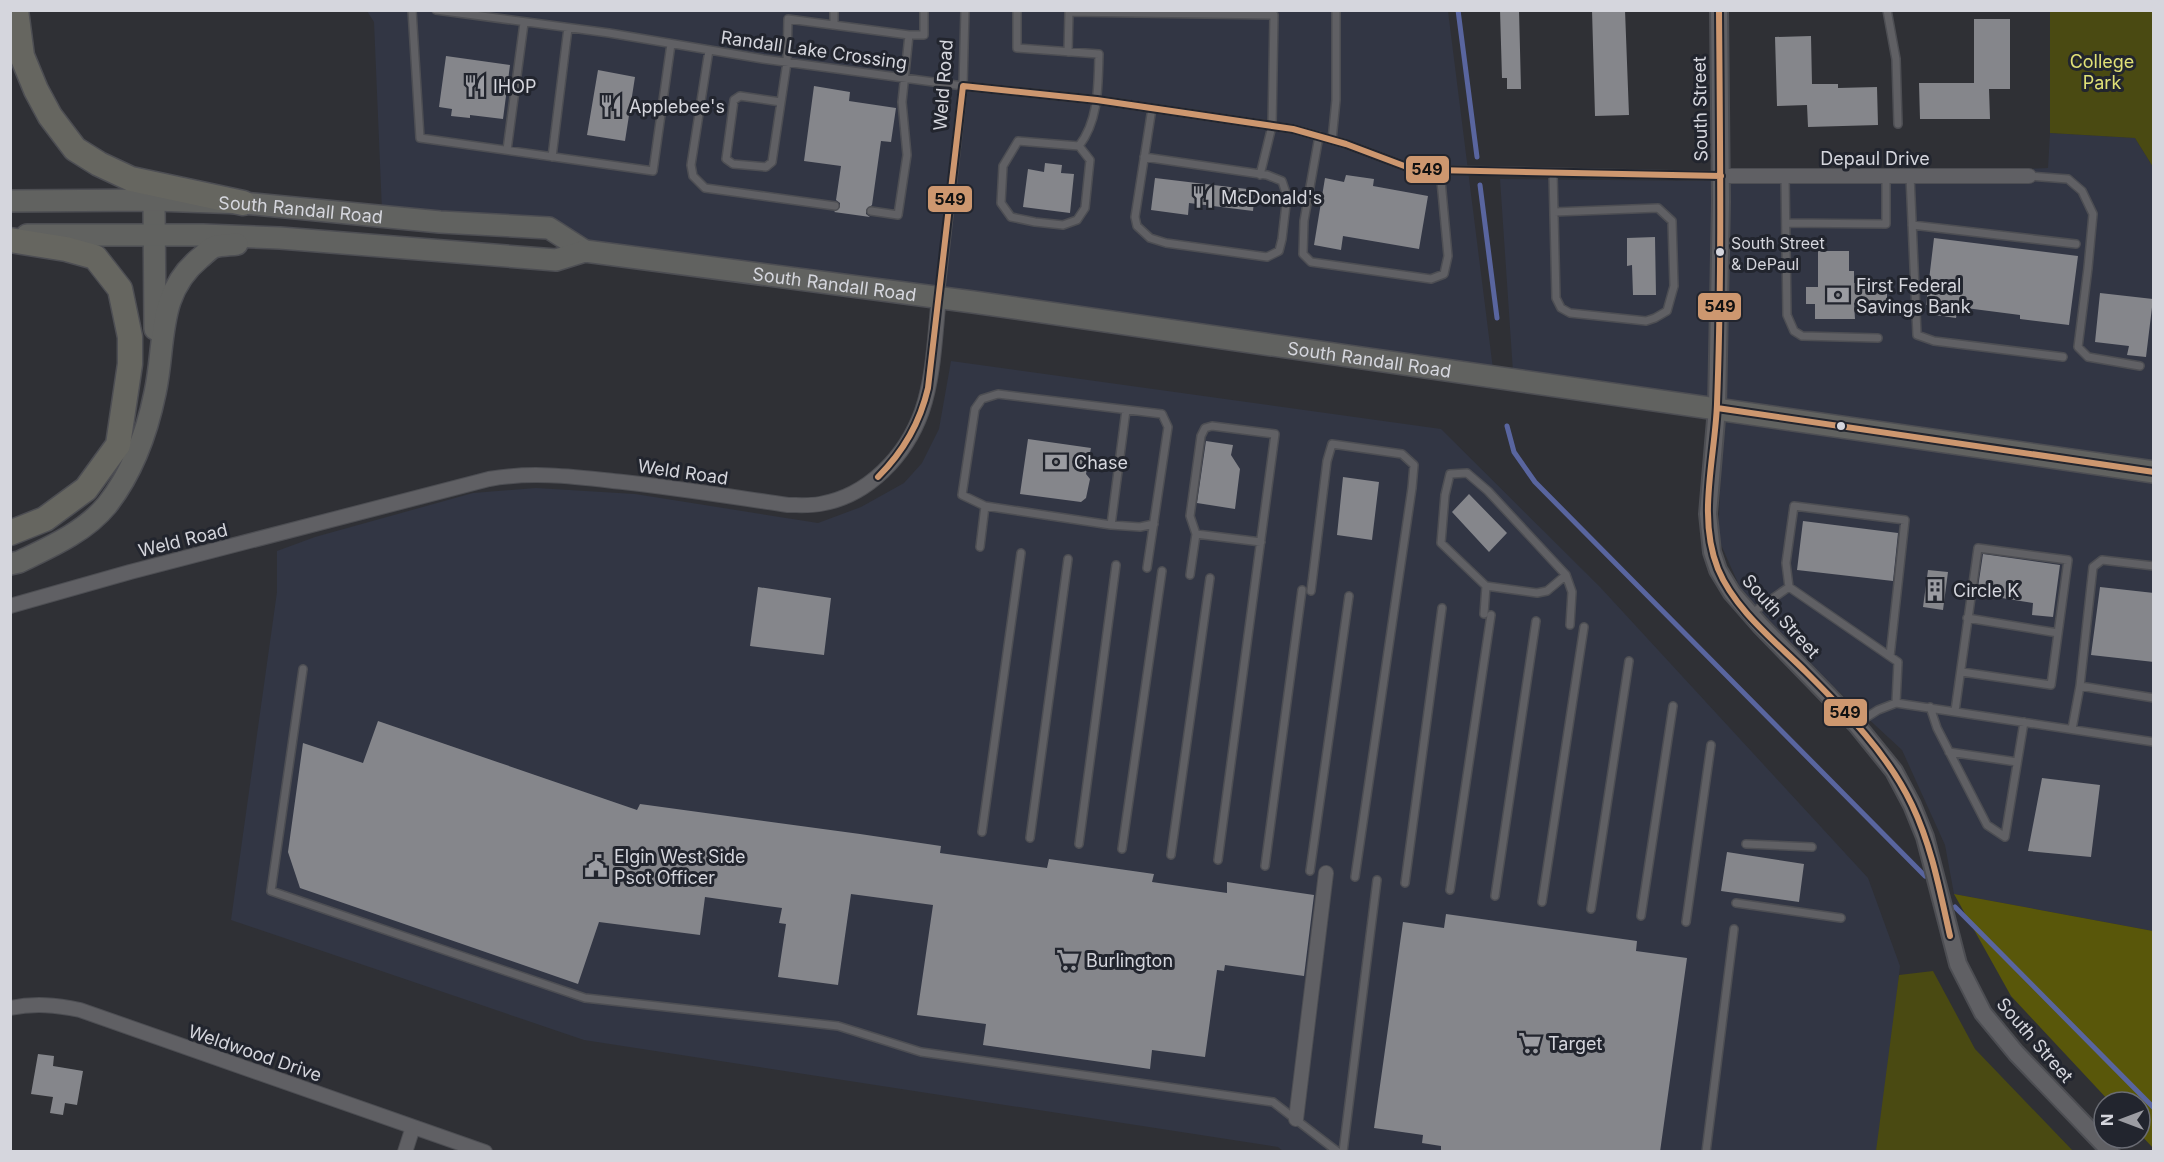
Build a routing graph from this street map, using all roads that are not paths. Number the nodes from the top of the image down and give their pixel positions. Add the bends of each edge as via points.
1 (15, 10) edge
2 (412, 10) edge
3 (436, 10) edge
4 (788, 10) edge
5 (834, 10) edge
6 (924, 10) edge
7 (965, 10) edge
8 (1017, 10) edge
9 (1336, 10) edge
10 (1719, 10) edge
11 (1887, 10) edge
12 (1069, 11) edge
13 (788, 19) junction
14 (524, 23) junction
15 (834, 25) junction
16 (568, 28) junction
17 (909, 35) junction
18 (671, 44) junction
19 (708, 50) junction
20 (1068, 52) junction
21 (787, 62) junction
22 (906, 78) junction
23 (963, 86) junction
24 (1097, 100) junction
25 (781, 102) junction
26 (1152, 108) junction
27 (1898, 124) dead end
28 (1272, 126) junction
29 (1319, 136) junction
30 (1332, 140) junction
31 (1079, 146) junction
32 (507, 150) junction
33 (552, 157) junction
34 (1144, 157) junction
35 (1440, 170) junction
36 (1553, 173) junction
37 (1260, 175) junction
38 (1721, 176) junction
39 (1785, 176) junction
40 (1886, 176) junction
41 (1910, 176) junction
42 (2029, 176) joint
43 (154, 200) junction
44 (10, 201) edge
45 (243, 203) junction
46 (835, 206) dead end
47 (871, 211) dead end
48 (1554, 212) junction
49 (1786, 223) junction
50 (1912, 225) junction
51 (10, 235) edge
52 (154, 236) junction
53 (280, 238) junction
54 (10, 240) edge
55 (2076, 244) dead end
56 (585, 251) junction
57 (939, 297) junction
58 (1878, 338) dead end
59 (2063, 357) dead end
60 (2140, 366) dead end
61 (156, 390) junction
62 (1717, 408) junction
63 (1126, 410) junction
64 (2154, 472) edge
65 (986, 506) junction
66 (1154, 524) junction
67 (1111, 525) junction
68 (10, 534) edge
69 (1196, 534) junction
70 (1261, 542) junction
71 (980, 547) dead end
72 (1021, 553) dead end
73 (1068, 559) dead end
74 (10, 564) edge
75 (1116, 565) dead end
76 (2154, 566) edge
77 (1147, 568) dead end
78 (1162, 571) dead end
79 (1190, 575) dead end
80 (1566, 575) junction
81 (1210, 578) dead end
82 (1486, 586) junction
83 (1790, 587) junction
84 (1302, 590) dead end
85 (1311, 591) dead end
86 (1349, 596) dead end
87 (10, 606) edge
88 (1442, 608) dead end
89 (1750, 614) junction
90 (1966, 618) junction
91 (1536, 621) dead end
92 (1570, 625) dead end
93 (1584, 627) dead end
94 (2058, 633) junction
95 (1890, 656) junction
96 (1629, 661) dead end
97 (303, 669) dead end
98 (1962, 672) junction
99 (2080, 686) junction
100 (2154, 698) edge
101 (1896, 704) junction
102 (1673, 705) dead end
103 (1930, 707) junction
104 (1954, 711) junction
105 (2024, 722) junction
106 (1856, 724) junction
107 (2072, 729) junction
108 (2154, 742) edge
109 (1711, 745) dead end
110 (1949, 752) junction
111 (2017, 762) junction
112 (982, 832) dead end
113 (1030, 838) dead end
114 (1079, 844) dead end
115 (1746, 844) dead end
116 (1812, 847) dead end
117 (1122, 849) dead end
118 (1171, 855) dead end
119 (1218, 860) dead end
120 (1265, 866) dead end
121 (1310, 872) dead end
122 (1326, 873) dead end
123 (1355, 877) dead end
124 (1377, 880) dead end
125 (1405, 883) dead end
126 (1450, 890) dead end
127 (1495, 896) dead end
128 (1542, 902) dead end
129 (1736, 903) dead end
130 (1591, 909) dead end
131 (1641, 916) dead end
132 (1841, 918) dead end
133 (1686, 922) dead end
134 (1734, 929) dead end
135 (10, 1008) edge
136 (1296, 1119) junction
137 (413, 1127) junction
138 (405, 1152) edge
139 (485, 1152) edge
140 (1338, 1152) edge
141 (1343, 1152) edge
142 (1706, 1152) edge
143 (2111, 1152) edge

1 - 45 highway via 22,56 29,73 50,116 75,149 131,179
2 - 32 lane via 420,138
3 - 14 lane, Randall Lake Crossing
4 - 13 lane
5 - 15 lane
6 - 17 lane via 924,34
7 - 23 lane, Weld Road
8 - 20 lane via 1017,48
9 - 30 lane
10 - 38 street, South Street
11 - 27 lane via 1896,59
12 - 20 lane
12 - 28 lane via 1274,15
13 - 15 lane
13 - 21 lane
14 - 16 lane, Randall Lake Crossing
14 - 32 lane
15 - 17 lane
16 - 18 lane, Randall Lake Crossing
16 - 33 lane
17 - 22 lane
18 - 19 lane, Randall Lake Crossing
18 - 33 lane via 653,171
19 - 21 lane, Randall Lake Crossing
19 - 46 lane via 691,165 693,176 705,188
20 - 24 lane via 1100,54
21 - 22 lane, Randall Lake Crossing
21 - 25 lane
22 - 23 lane, Randall Lake Crossing
22 - 47 lane via 902,102 906,155 898,215
23 - 24 lane, Randall Lake Crossing
23 - 57 lane, Weld Road
24 - 26 lane, Randall Lake Crossing
24 - 31 lane via 1088,135
25 - 25 lane via 772,162 766,167 733,164 726,159 734,100 740,96
26 - 28 lane, Randall Lake Crossing
26 - 34 lane
28 - 29 lane, Randall Lake Crossing
28 - 37 lane
29 - 30 lane, Randall Lake Crossing
29 - 35 lane via 1304,221 1303,254 1311,262 1431,279 1444,274 1448,256
30 - 35 lane, Randall Lake Crossing via 1407,166
31 - 31 lane via 1090,160 1085,208 1077,220 1063,225 1011,217 1001,203 1003,166 1017,141
32 - 33 lane
34 - 37 lane
34 - 37 lane via 1136,217 1137,226 1150,238 1267,257 1279,251 1287,196 1282,181
35 - 36 lane, Randall Lake Crossing
36 - 38 lane, Randall Lake Crossing
36 - 48 lane
38 - 39 street, Depaul Drive
38 - 62 street, South Street
39 - 40 street, Depaul Drive
39 - 49 lane
40 - 41 street, Depaul Drive
40 - 49 lane via 1886,224
41 - 42 street, Depaul Drive
41 - 50 lane
42 - 60 lane via 2068,179 2082,191 2093,214 2078,347 2088,357
43 - 44 main road, South Randall Road
43 - 45 main road, South Randall Road
43 - 52 main road
45 - 56 main road, South Randall Road via 549,228
48 - 48 lane via 1556,298 1561,308 1570,313 1646,321 1667,311 1674,286 1672,221 1658,208
49 - 58 lane via 1788,315 1794,332 1802,336
50 - 55 lane
50 - 59 lane via 1917,335 1934,341
51 - 52 main road, South Randall Road
52 - 53 main road, South Randall Road
52 - 61 main road
53 - 56 main road, South Randall Road via 556,260
53 - 61 main road via 213,248 189,267 173,290 163,324
54 - 68 highway via 95,257 120,290 130,337 118,445 86,489 45,519
56 - 57 main road, South Randall Road
57 - 62 main road, South Randall Road
57 - 87 street, Weld Road via 926,393 913,432 878,477 832,501 788,505 568,476 512,475
61 - 74 main road via 132,464 106,506 71,536
62 - 64 main road, South Randall Road
62 - 89 street, South Street via 1709,534 1725,583
63 - 65 lane via 998,394 982,399 975,409 962,495
63 - 66 lane via 1162,414 1168,427
63 - 67 lane
65 - 67 lane
65 - 71 lane
66 - 67 lane
66 - 77 lane
69 - 70 lane
69 - 70 lane via 1190,516 1201,436 1205,428 1212,426 1275,434
69 - 79 lane
70 - 119 lane
72 - 112 lane
73 - 113 lane
75 - 114 lane
76 - 99 lane via 2102,560 2093,567
78 - 117 lane
80 - 82 lane via 1546,591 1537,593
80 - 82 lane via 1488,490 1467,473 1450,474 1441,543
80 - 92 lane via 1572,592
81 - 118 lane
82 - 126 lane via 1487,614
83 - 89 lane
83 - 95 lane
83 - 95 lane via 1786,563 1794,506 1905,520
84 - 120 lane
85 - 123 lane via 1326,461 1332,444 1402,454 1413,465 1412,488
86 - 121 lane
88 - 125 lane
89 - 106 street, South Street
90 - 94 lane
90 - 94 lane via 1978,548 2068,560
90 - 98 lane
91 - 127 lane
93 - 128 lane
94 - 98 lane via 2051,684
95 - 101 lane via 1899,662
96 - 130 lane
97 - 136 lane via 271,891 585,998 838,1026 921,1052 1273,1102
98 - 104 lane
99 - 100 lane
99 - 107 lane
101 - 103 lane
101 - 106 lane
102 - 131 lane
103 - 104 lane
103 - 110 lane
104 - 105 lane
105 - 107 lane
105 - 111 lane
106 - 143 street, South Street via 1894,771 1912,805 1934,868 1958,964 1983,1013
107 - 108 lane
109 - 133 lane
110 - 111 lane
110 - 111 lane via 1987,825 2005,837
115 - 116 lane
122 - 136 street
124 - 141 lane
129 - 132 lane
134 - 142 lane
135 - 137 street, Weldwood Drive via 52,1005 80,1010
136 - 140 lane
137 - 138 street
137 - 139 street, Weldwood Drive

